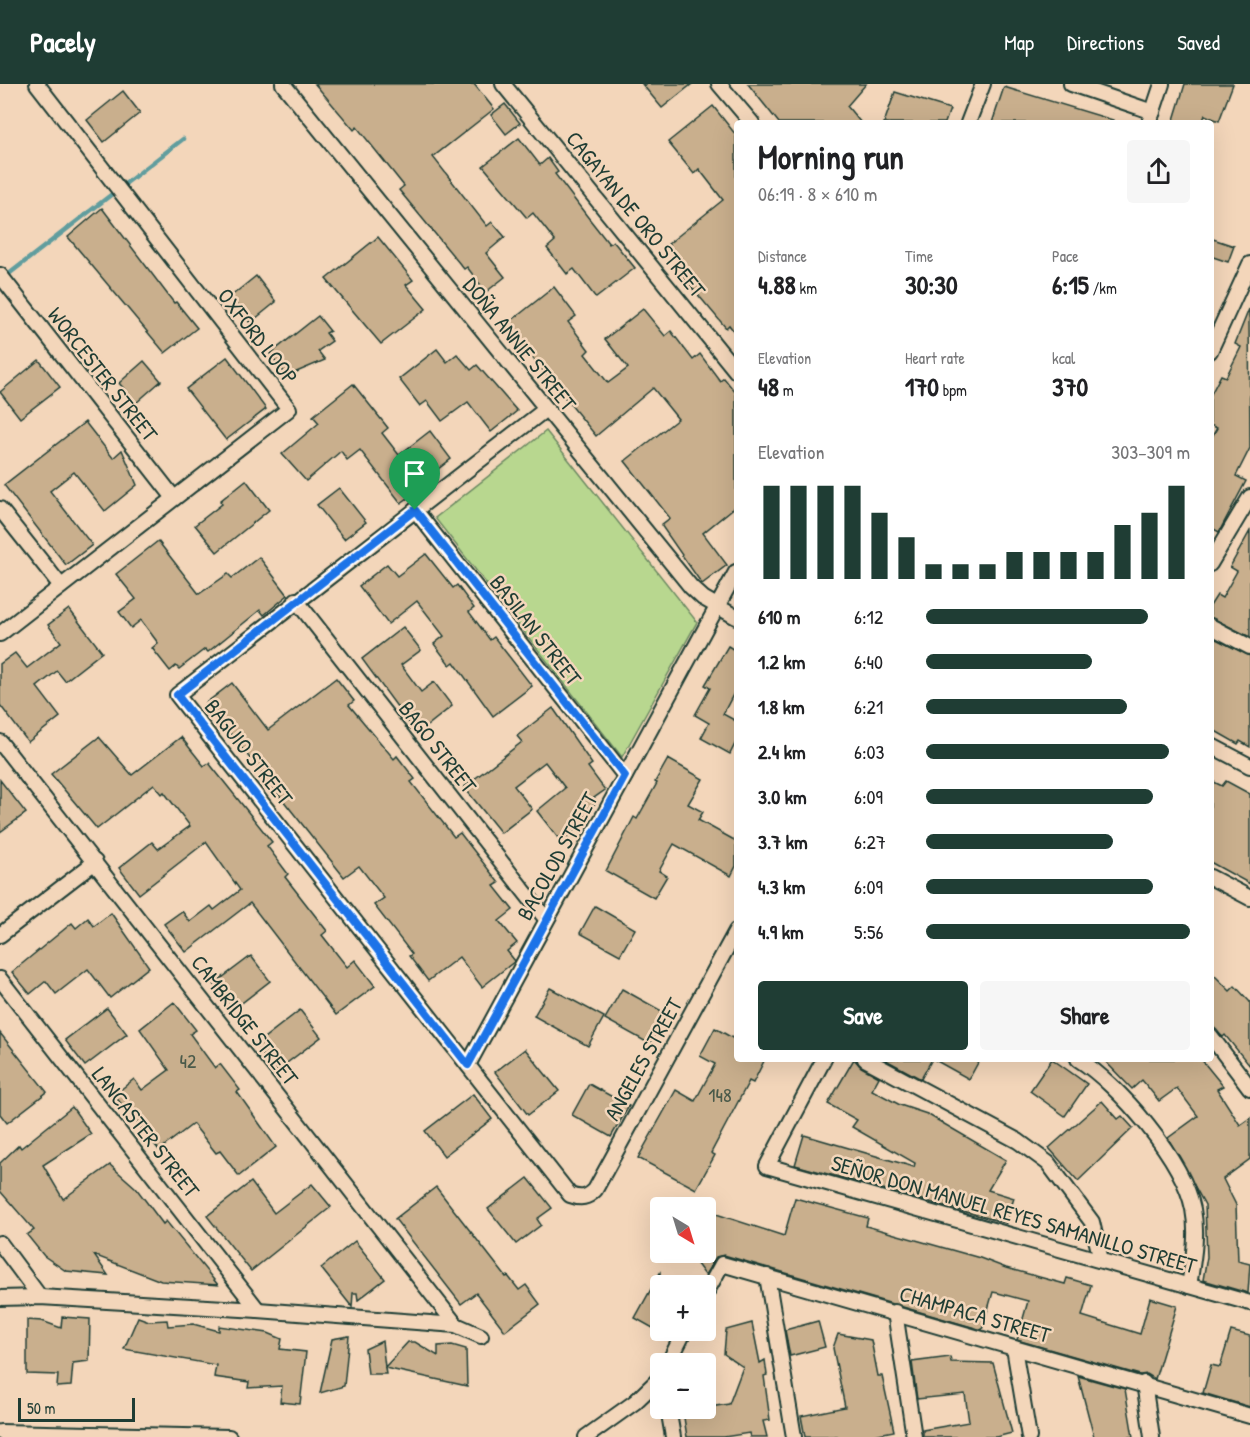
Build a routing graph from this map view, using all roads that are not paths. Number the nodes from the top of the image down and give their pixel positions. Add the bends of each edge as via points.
1 (37, 84) edge
2 (283, 84) edge
3 (503, 84) edge
4 (720, 84) edge
5 (983, 84) edge
6 (1071, 84) edge
7 (1162, 84) edge
8 (1151, 118) edge
9 (750, 120) edge
10 (969, 120) edge
11 (1250, 264) edge
12 (0, 275) edge
13 (1214, 342) edge
14 (734, 369) edge
15 (546, 409) junction
16 (1250, 497) edge
17 (174, 498) junction
18 (0, 509) edge
19 (415, 510) junction
20 (1214, 557) edge
21 (734, 576) edge
22 (61, 586) junction
23 (296, 600) junction
24 (717, 606) junction
25 (734, 616) edge
26 (1214, 628) edge
27 (0, 634) edge
28 (1250, 647) edge
29 (0, 742) edge
30 (1214, 747) edge
31 (1250, 766) edge
32 (625, 776) junction
33 (95, 862) junction
34 (1214, 879) edge
35 (1250, 898) edge
36 (546, 919) junction
37 (0, 935) edge
38 (734, 935) edge
39 (0, 979) edge
40 (1214, 1040) edge
41 (822, 1062) edge
42 (871, 1062) edge
43 (1083, 1062) edge
44 (468, 1065) junction
45 (1250, 1088) edge
46 (578, 1198) joint
47 (0, 1243) edge
48 (1101, 1260) junction
49 (716, 1275) edge
50 (767, 1276) junction
51 (1189, 1286) junction
52 (40, 1297) junction
53 (0, 1298) edge
54 (1250, 1303) edge
55 (258, 1310) junction
56 (895, 1312) junction
57 (456, 1325) junction
58 (481, 1336) dead end
59 (1014, 1348) junction
60 (1144, 1383) junction
61 (650, 1388) edge
62 (1250, 1416) edge
63 (670, 1419) edge
64 (0, 1432) edge
65 (104, 1436) edge
66 (223, 1437) edge
67 (228, 1437) edge
68 (586, 1437) edge
69 (673, 1437) edge
70 (794, 1437) edge
71 (914, 1437) edge
72 (1029, 1437) edge
73 (1152, 1437) edge

1 - 17 street, OXFORD LOOP via 289,409
2 - 15 street, DOÑA ANNIE STREET
3 - 14 street, CAGAYAN DE ORO STREET
4 - 9 street
5 - 10 street
6 - 8 street
7 - 8 street
11 - 13 street
12 - 17 street, WORCESTER STREET
15 - 19 street, BAGUIO STREET
15 - 24 street, DOÑA ANNIE STREET via 691,587
16 - 20 street
17 - 22 street, OXFORD LOOP
18 - 22 street
19 - 23 street, BAGUIO STREET
19 - 32 street, BASILAN STREET
21 - 24 street, BACOLOD STREET
22 - 27 street, OXFORD LOOP
23 - 36 street, BAGO STREET
23 - 44 street, BAGUIO STREET via 177,695
24 - 25 street, DOÑA ANNIE STREET
24 - 32 street, BACOLOD STREET
26 - 28 street
29 - 33 street, CAMBRIDGE STREET
30 - 31 street
32 - 36 street, BACOLOD STREET
33 - 37 street
33 - 57 street, CAMBRIDGE STREET
34 - 35 street
36 - 44 street, BACOLOD STREET
38 - 46 street, ANGELES STREET via 595,1190 588,1197
39 - 55 street, LANCASTER STREET
40 - 45 street
41 - 48 street, SEÑOR DON MANUEL REYES SAMANILLO STREET via 767,1166
42 - 48 street via 1018,1142 1048,1163 1092,1221
43 - 51 street via 1098,1072 1138,1113 1181,1178 1192,1207 1195,1230
44 - 46 street, BAGUIO STREET via 563,1188
47 - 52 street
48 - 51 street, SEÑOR DON MANUEL REYES SAMANILLO STREET
49 - 50 street, CHAMPACA STREET via 722,1264
50 - 56 street, CHAMPACA STREET
50 - 70 street
51 - 54 street, SEÑOR DON MANUEL REYES SAMANILLO STREET
52 - 53 street, CAMBRIDGE STREET
52 - 55 street, CAMBRIDGE STREET
55 - 57 street, CAMBRIDGE STREET
56 - 59 street, CHAMPACA STREET
56 - 71 street
57 - 58 street, CAMBRIDGE STREET
59 - 60 street, CHAMPACA STREET
59 - 72 street
60 - 62 street, CHAMPACA STREET
60 - 73 street
61 - 68 street
63 - 69 street
64 - 65 street
65 - 66 street
66 - 67 street

